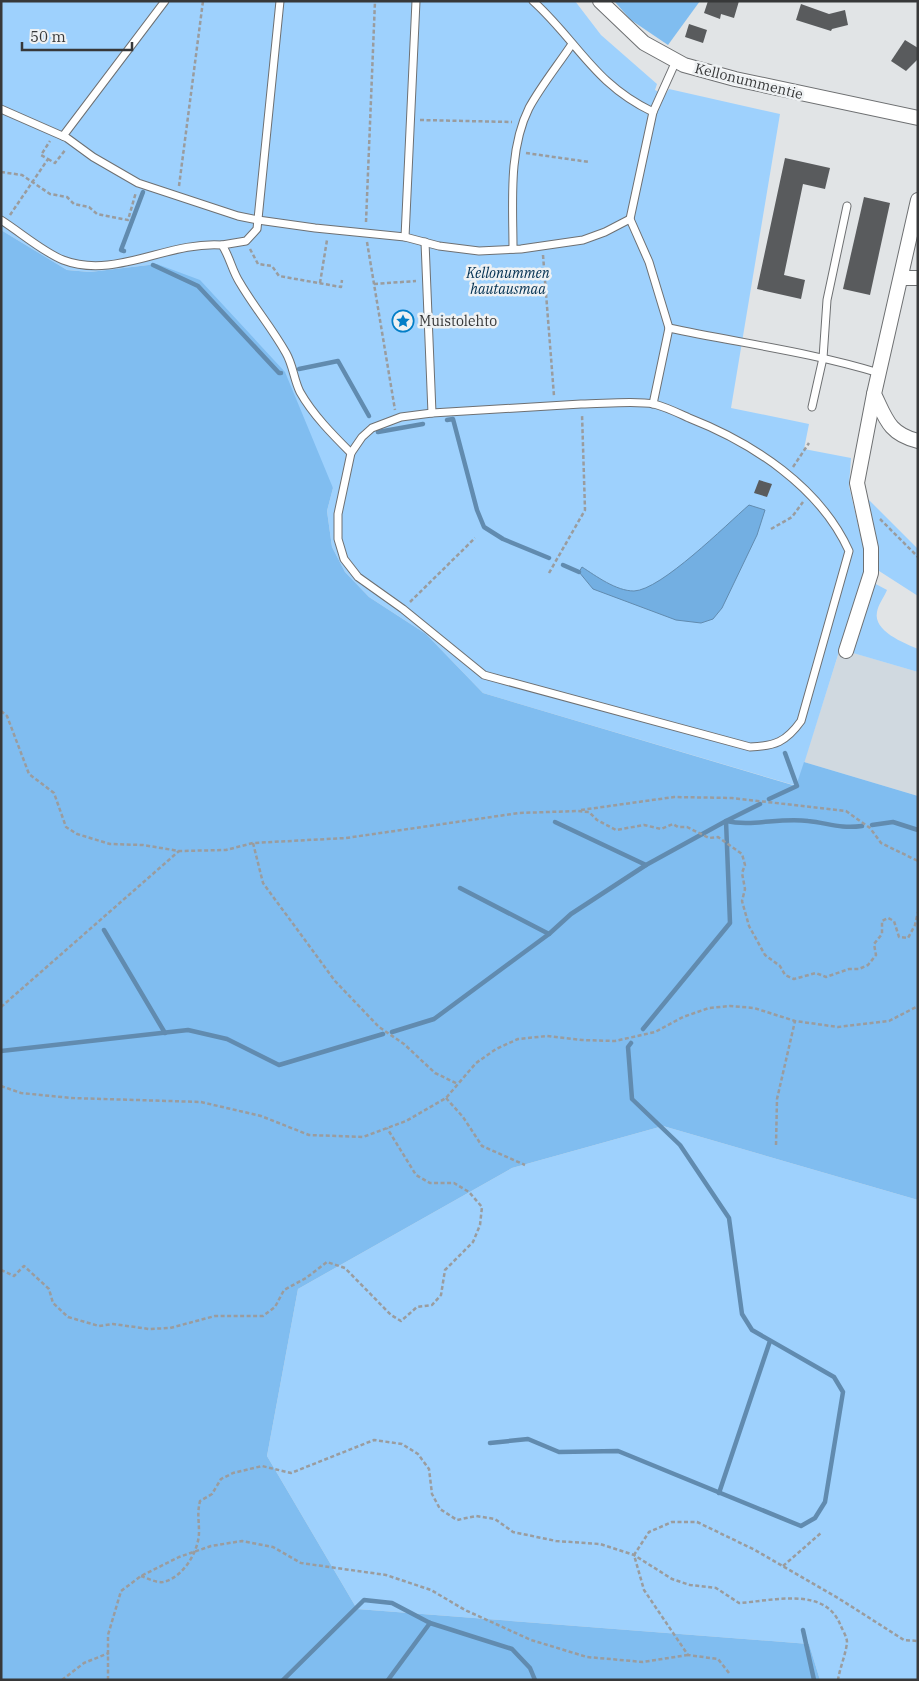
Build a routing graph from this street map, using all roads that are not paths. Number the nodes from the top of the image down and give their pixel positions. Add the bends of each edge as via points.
1 (165, 1) edge
2 (280, 1) edge
3 (416, 1) edge
4 (533, 1) edge
5 (600, 1) edge
6 (572, 44) junction
7 (676, 61) junction
8 (1, 109) edge
9 (654, 112) junction
10 (918, 118) edge
11 (63, 136) junction
12 (918, 200) edge
13 (847, 206) dead end
14 (630, 218) junction
15 (258, 220) junction
16 (3, 221) edge
17 (405, 236) junction
18 (425, 242) junction
19 (222, 246) junction
20 (513, 250) junction
21 (901, 278) junction
22 (918, 278) edge
23 (670, 328) junction
24 (822, 358) junction
25 (879, 373) junction
26 (874, 394) junction
27 (653, 404) junction
28 (812, 406) dead end
29 (432, 413) junction
30 (918, 440) edge
31 (351, 453) junction
32 (846, 651) dead end

1 - 11 lane
2 - 15 lane
3 - 17 lane
4 - 6 lane
5 - 7 street, Kellonummentie via 644,43
6 - 9 lane via 615,90
6 - 20 lane via 529,108 524,122 513,185
7 - 9 lane
7 - 10 street, Kellonummentie via 735,79
8 - 11 lane
9 - 14 lane
11 - 15 lane via 138,183
12 - 21 street
13 - 24 lane via 827,300
14 - 20 lane via 583,240
14 - 23 lane via 650,262
15 - 17 lane
15 - 19 lane via 257,229 246,241
16 - 19 lane via 61,259 84,266 102,267 167,250 208,244
17 - 18 lane
18 - 20 lane via 479,251
18 - 29 lane
19 - 31 lane via 232,270 290,360 300,391 326,428
21 - 22 street
21 - 25 street
23 - 24 lane
23 - 27 lane
24 - 25 lane
24 - 28 lane
25 - 26 street
26 - 30 street via 886,421 899,435
26 - 32 street via 857,484 871,548 870,573
27 - 29 lane via 554,405
27 - 31 lane via 715,428 788,475 839,528 849,551 801,721 792,734 779,743 750,747 484,675 358,577 344,559 338,539 338,514
29 - 31 lane via 397,419 372,428

